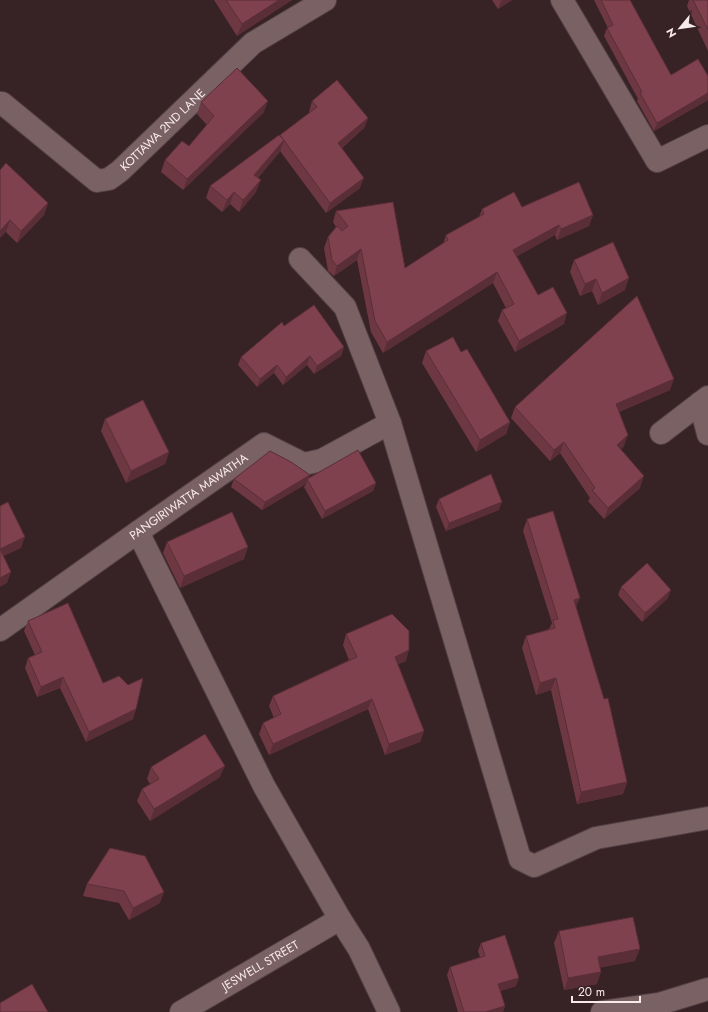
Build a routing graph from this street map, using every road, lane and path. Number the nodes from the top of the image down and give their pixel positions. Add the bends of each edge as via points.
1 (325, 0) edge
2 (562, 0) edge
3 (0, 103) edge
4 (708, 136) edge
5 (300, 258) dead end
6 (704, 400) edge
7 (390, 424) junction
8 (661, 433) dead end
9 (708, 434) edge
10 (138, 532) junction
11 (0, 630) edge
12 (708, 818) edge
13 (340, 920) junction
14 (708, 989) edge
15 (181, 1012) edge
16 (389, 1012) edge
17 (602, 1012) edge

1 - 3 street, KOTTAWA 2ND LANE via 252,43 110,180 97,181
2 - 4 street via 657,161
5 - 7 street via 345,307
6 - 8 street
6 - 9 street
7 - 10 street, PANGIRIWATTA MAWATHA via 322,460 304,464 264,444
7 - 12 street via 520,859 534,866 596,838
10 - 11 street, PANGIRIWATTA MAWATHA
10 - 13 street via 264,786
13 - 15 street, JESWELL STREET
13 - 16 street via 359,949
14 - 17 street via 659,1004

